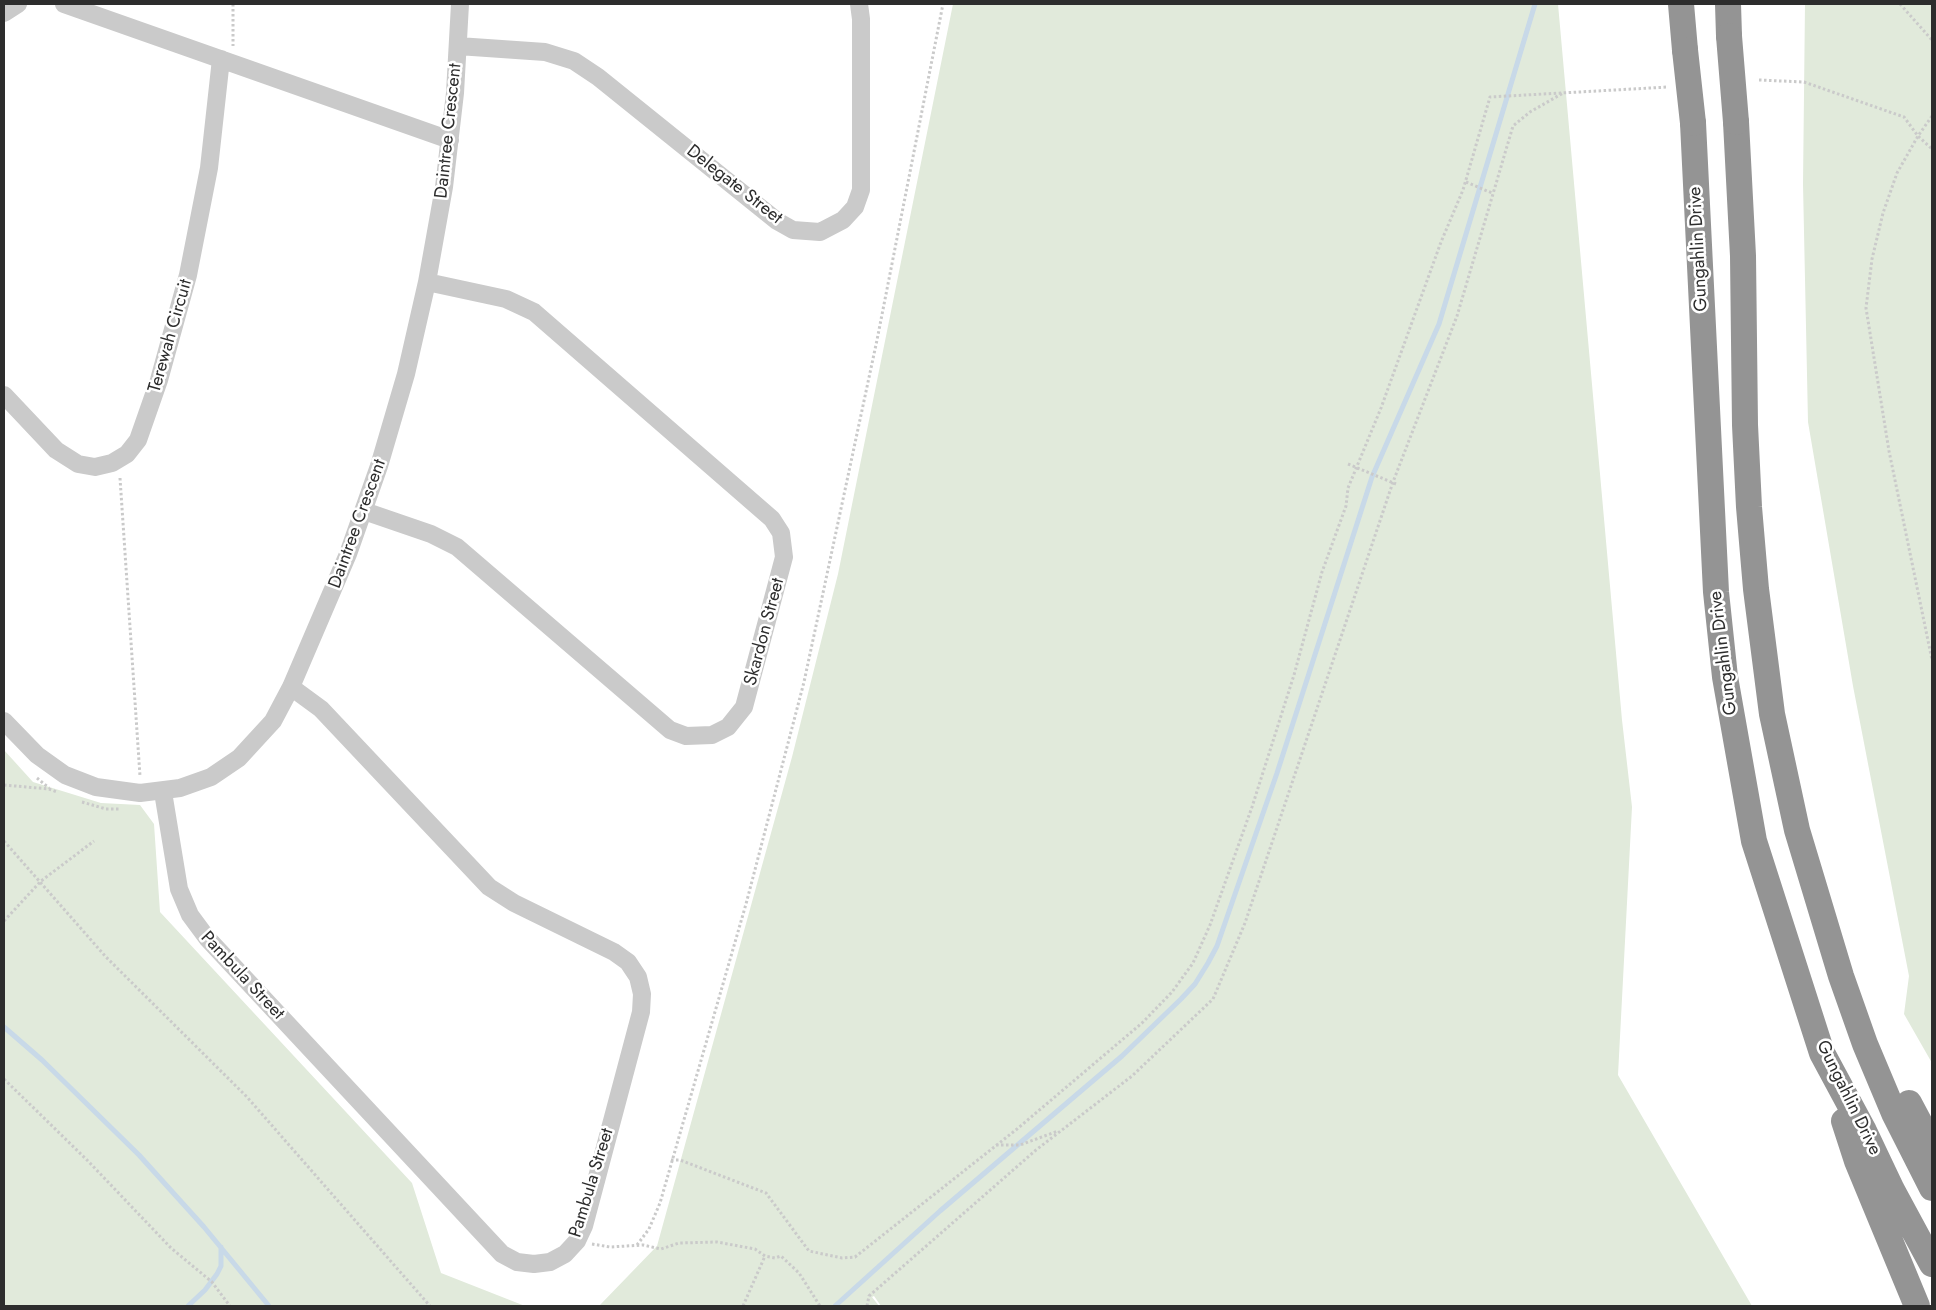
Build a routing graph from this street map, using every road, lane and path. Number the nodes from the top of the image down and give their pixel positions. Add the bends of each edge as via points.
1 (18, 4) edge
2 (64, 4) edge
3 (233, 4) edge
4 (460, 4) edge
5 (859, 4) edge
6 (943, 4) edge
7 (1681, 4) edge
8 (1728, 4) edge
9 (1900, 4) edge
10 (4, 14) edge
11 (1932, 40) edge
12 (458, 46) junction
13 (221, 59) junction
14 (1759, 80) dead end
15 (1678, 86) dead end
16 (1566, 92) junction
17 (1932, 116) edge
18 (1918, 136) junction
19 (450, 140) junction
20 (1932, 149) edge
21 (1466, 182) junction
22 (1492, 193) junction
23 (427, 282) junction
24 (4, 395) edge
25 (119, 460) junction
26 (1348, 464) dead end
27 (1356, 468) junction
28 (1394, 483) junction
29 (364, 511) junction
30 (1932, 660) edge
31 (291, 687) junction
32 (4, 721) edge
33 (163, 792) junction
34 (140, 793) junction
35 (4, 841) edge
36 (94, 841) dead end
37 (41, 881) junction
38 (1820, 907) junction
39 (4, 921) edge
40 (1822, 1052) junction
41 (4, 1079) edge
42 (1061, 1130) junction
43 (996, 1145) junction
44 (1932, 1146) edge
45 (671, 1160) junction
46 (1932, 1188) edge
47 (577, 1241) junction
48 (637, 1245) junction
49 (765, 1256) junction
50 (1932, 1264) edge
51 (230, 1306) edge
52 (430, 1306) edge
53 (743, 1306) edge
54 (820, 1306) edge
55 (867, 1306) edge
56 (1917, 1306) edge

1 - 10 street
2 - 13 street
3 - 13 path via 233,54
4 - 12 street, Daintree Crescent
5 - 12 street, Delegate Street via 862,19 861,190 855,207 843,220 820,232 793,230 777,221 574,61 545,52
6 - 45 path via 894,257 804,682 746,904
7 - 40 highway, Gungahlin Drive, bridge via 1693,123 1709,428 1710,510 1725,677 1754,841
8 - 38 highway, Gungahlin Drive, bridge via 1743,256 1746,434 1756,589 1779,751 1797,830
9 - 11 path
12 - 19 street, Daintree Crescent
13 - 19 street
13 - 25 street, Terewah Circuit via 209,168 175,328 142,432 134,448
14 - 18 path via 1804,82 1904,117
15 - 16 path
16 - 21 path via 1490,97
16 - 22 path via 1530,112 1513,126
17 - 18 path
18 - 20 path
18 - 30 path via 1897,174 1882,213 1866,308 1889,451
19 - 23 street, Daintree Crescent
21 - 22 path
21 - 27 path
22 - 28 path via 1457,316
23 - 29 street, Daintree Crescent via 404,383
23 - 29 street, Skardon Street via 506,299 534,312 777,525 784,549 783,565 744,707 728,727 712,735 686,736 670,730 457,547 431,534
24 - 25 street, Terewah Circuit via 70,461 95,467
25 - 34 path via 142,771
26 - 27 path
27 - 28 path
27 - 43 path via 1252,807 1193,963 1172,992 1142,1023
28 - 42 path via 1245,922 1213,999 1132,1076
29 - 31 street, Daintree Crescent
31 - 33 street, Daintree Crescent via 268,728 239,758 203,780
31 - 47 street, Pambula Street via 321,709 489,887 514,903 614,952 628,962 638,977 642,994 641,1012 584,1226
32 - 34 street, Daintree Crescent via 37,755 65,775 96,788
33 - 34 street, Daintree Crescent
33 - 47 street, Pambula Street via 179,889 190,915 206,938 502,1254 517,1262 542,1264 558,1258
35 - 37 path
36 - 37 path
37 - 39 path
37 - 52 path via 106,957 247,1097
38 - 44 highway via 1894,1072
38 - 46 highway, Gungahlin Drive via 1865,1044 1894,1113
40 - 50 highway, Gungahlin Drive
40 - 56 highway via 1857,1161
41 - 51 path via 88,1160 171,1248 212,1282
42 - 43 path via 1020,1144
42 - 55 path via 870,1296
43 - 45 path via 855,1257 809,1251 766,1193 680,1160
45 - 48 path via 660,1203 649,1229
47 - 48 path via 610,1247
48 - 49 path via 661,1249 679,1243 717,1242 755,1249
49 - 53 path
49 - 54 path via 781,1256 799,1273

